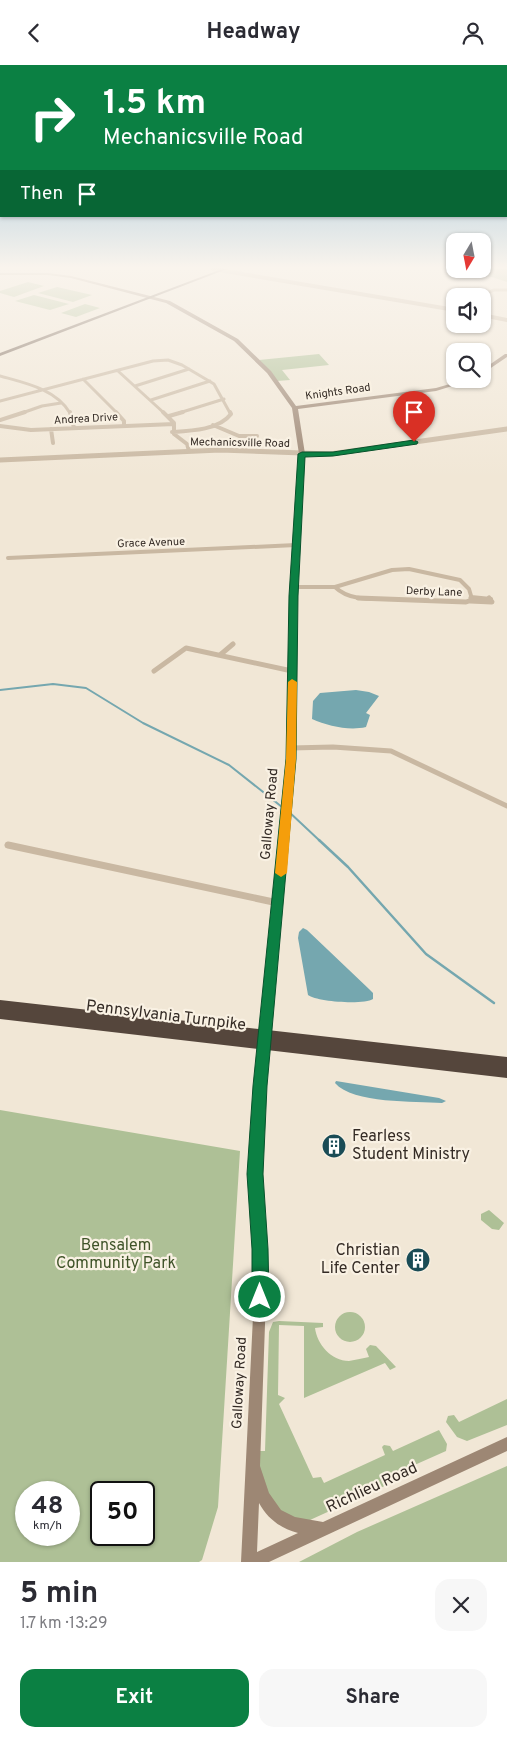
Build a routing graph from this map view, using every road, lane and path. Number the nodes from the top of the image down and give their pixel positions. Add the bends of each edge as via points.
1 (42, 339) edge
2 (236, 339) edge
3 (0, 355) edge
4 (507, 355) edge
5 (491, 367) edge
6 (189, 369) junction
7 (118, 371) junction
8 (0, 376) edge
9 (83, 379) junction
10 (210, 381) junction
11 (135, 385) junction
12 (446, 386) edge
13 (41, 389) junction
14 (224, 399) junction
15 (151, 400) junction
16 (0, 401) edge
17 (61, 403) junction
18 (295, 408) junction
19 (169, 416) junction
20 (0, 420) edge
21 (174, 424) junction
22 (213, 425) junction
23 (0, 426) edge
24 (124, 426) junction
25 (74, 428) junction
26 (50, 429) junction
27 (507, 429) edge
28 (172, 432) junction
29 (257, 436) dead end
30 (53, 443) dead end
31 (190, 451) junction
32 (302, 454) junction
33 (0, 460) edge
34 (296, 545) junction
35 (8, 558) dead end
36 (294, 587) junction
37 (335, 587) junction
38 (233, 643) dead end
39 (220, 655) junction
40 (154, 671) dead end
41 (292, 671) junction
42 (292, 749) junction
43 (507, 806) edge
44 (8, 845) dead end
45 (278, 903) junction
46 (269, 992) joint
47 (0, 1005) edge
48 (0, 1014) edge
49 (507, 1063) edge
50 (507, 1072) edge
51 (507, 1444) edge
52 (252, 1462) junction
53 (326, 1529) junction
54 (250, 1562) edge

1 - 3 main road
2 - 18 main road, Galloway Road via 269,372
4 - 5 main road
6 - 7 street via 174,361 160,360
6 - 10 street
6 - 11 street
7 - 9 street
7 - 11 street
8 - 13 street
9 - 13 street
9 - 24 street via 121,417
10 - 14 street
10 - 15 street
11 - 15 street
12 - 18 main road, Knights Road
13 - 16 street
13 - 17 street via 51,392
14 - 19 street
14 - 22 street via 231,416
15 - 19 street
17 - 20 street
17 - 25 street via 72,415
18 - 32 main road, Galloway Road
19 - 21 street
21 - 24 street, Andrea Drive
21 - 28 street
22 - 28 street
22 - 29 street via 239,436
23 - 26 street, Andrea Drive
24 - 25 street, Andrea Drive
25 - 26 street, Andrea Drive
26 - 30 street
27 - 32 street, Mechanicsville Road via 333,454
28 - 31 street via 187,444
31 - 32 street, Mechanicsville Road
31 - 33 street, Mechanicsville Road
32 - 34 main road, Galloway Road
34 - 35 street, Grace Avenue
34 - 36 main road, Galloway Road
36 - 37 street, Derby Lane
36 - 41 main road, Galloway Road
37 - 37 street, Derby Lane via 392,571 413,569 460,580 469,589 470,599 358,598 340,593
38 - 39 street
39 - 40 street via 186,648
39 - 41 street
41 - 42 main road, Galloway Road
42 - 43 street via 391,751
42 - 45 main road, Galloway Road
44 - 45 street
45 - 46 main road, Galloway Road
46 - 52 main road, Galloway Road, bridge via 255,1174 260,1297
47 - 49 highway, Pennsylvania Turnpike
48 - 50 highway, Pennsylvania Turnpike
51 - 53 main road, Richlieu Road
52 - 53 main road via 261,1497 270,1510 292,1525
52 - 54 main road, Galloway Road
53 - 54 main road, Richlieu Road

